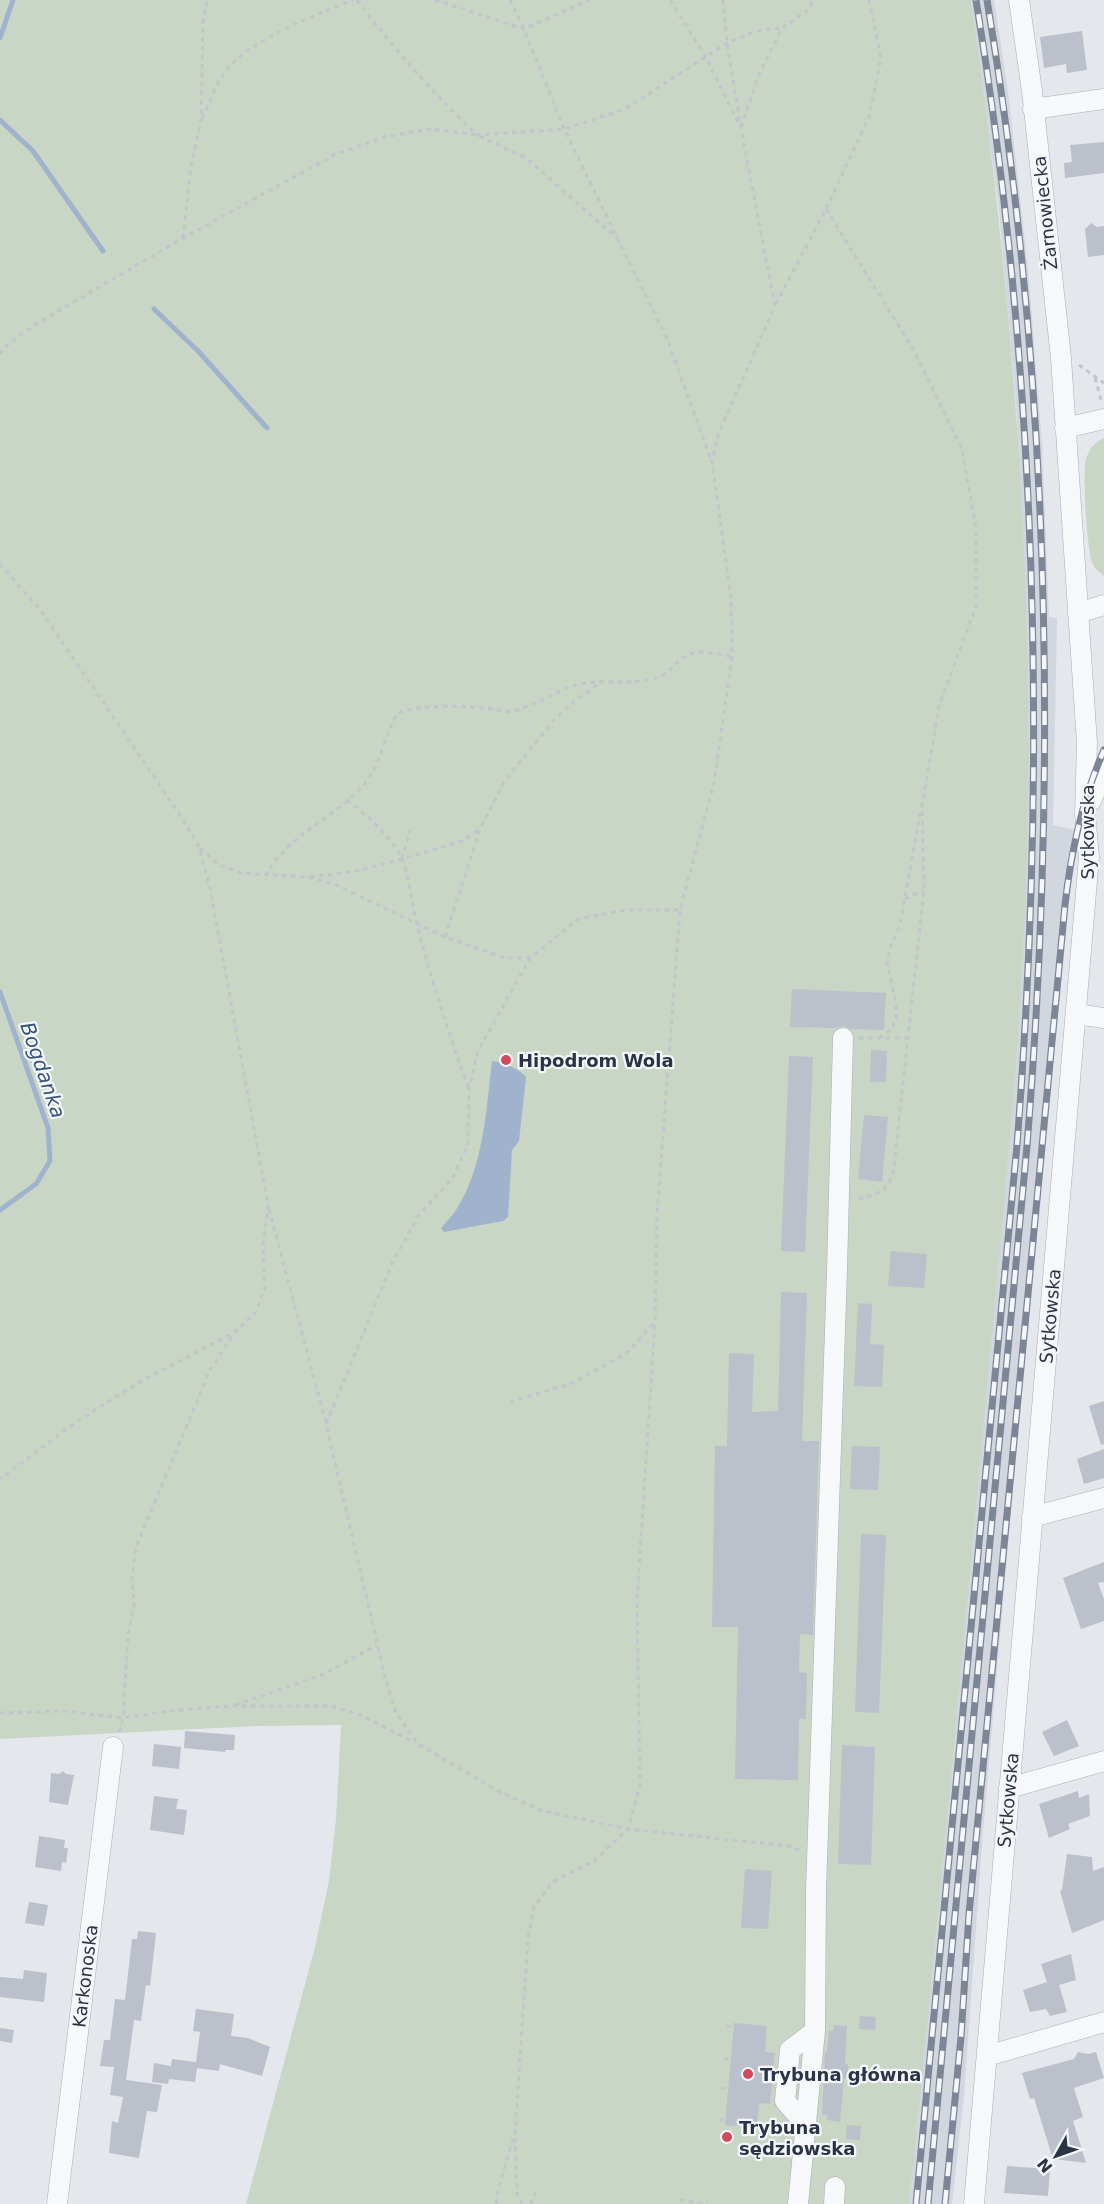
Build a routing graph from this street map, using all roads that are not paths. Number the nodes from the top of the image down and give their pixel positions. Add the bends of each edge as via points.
1 (1019, 0) edge
2 (1104, 99) edge
3 (1033, 109) junction
4 (1104, 419) edge
5 (1065, 428) junction
6 (1104, 605) edge
7 (1078, 613) junction
8 (1104, 771) edge
9 (1085, 814) junction
10 (1097, 855) edge
11 (1077, 1014) junction
12 (1104, 1018) edge
13 (843, 1038) road end
14 (1104, 1498) edge
15 (1032, 1518) junction
16 (113, 1747) road end
17 (1104, 1761) edge
18 (1009, 1788) junction
19 (1104, 2022) edge
20 (987, 2056) junction
21 (57, 2204) edge
22 (798, 2204) edge
23 (974, 2204) edge

1 - 3 street, Żarnowiecka
2 - 3 street
3 - 5 street, Żarnowiecka via 1061,358
4 - 5 street
5 - 7 street, Sytkowska
6 - 7 street
7 - 9 street, Sytkowska via 1088,743
8 - 9 street
9 - 10 street, Sytkowska
10 - 11 street, Sytkowska
11 - 12 street
11 - 15 street, Sytkowska
13 - 22 street via 815,2031
14 - 15 street
15 - 18 street, Sytkowska
16 - 21 street, Karkonoska
17 - 18 street
18 - 20 street, Sytkowska
19 - 20 street
20 - 23 street, Sytkowska

